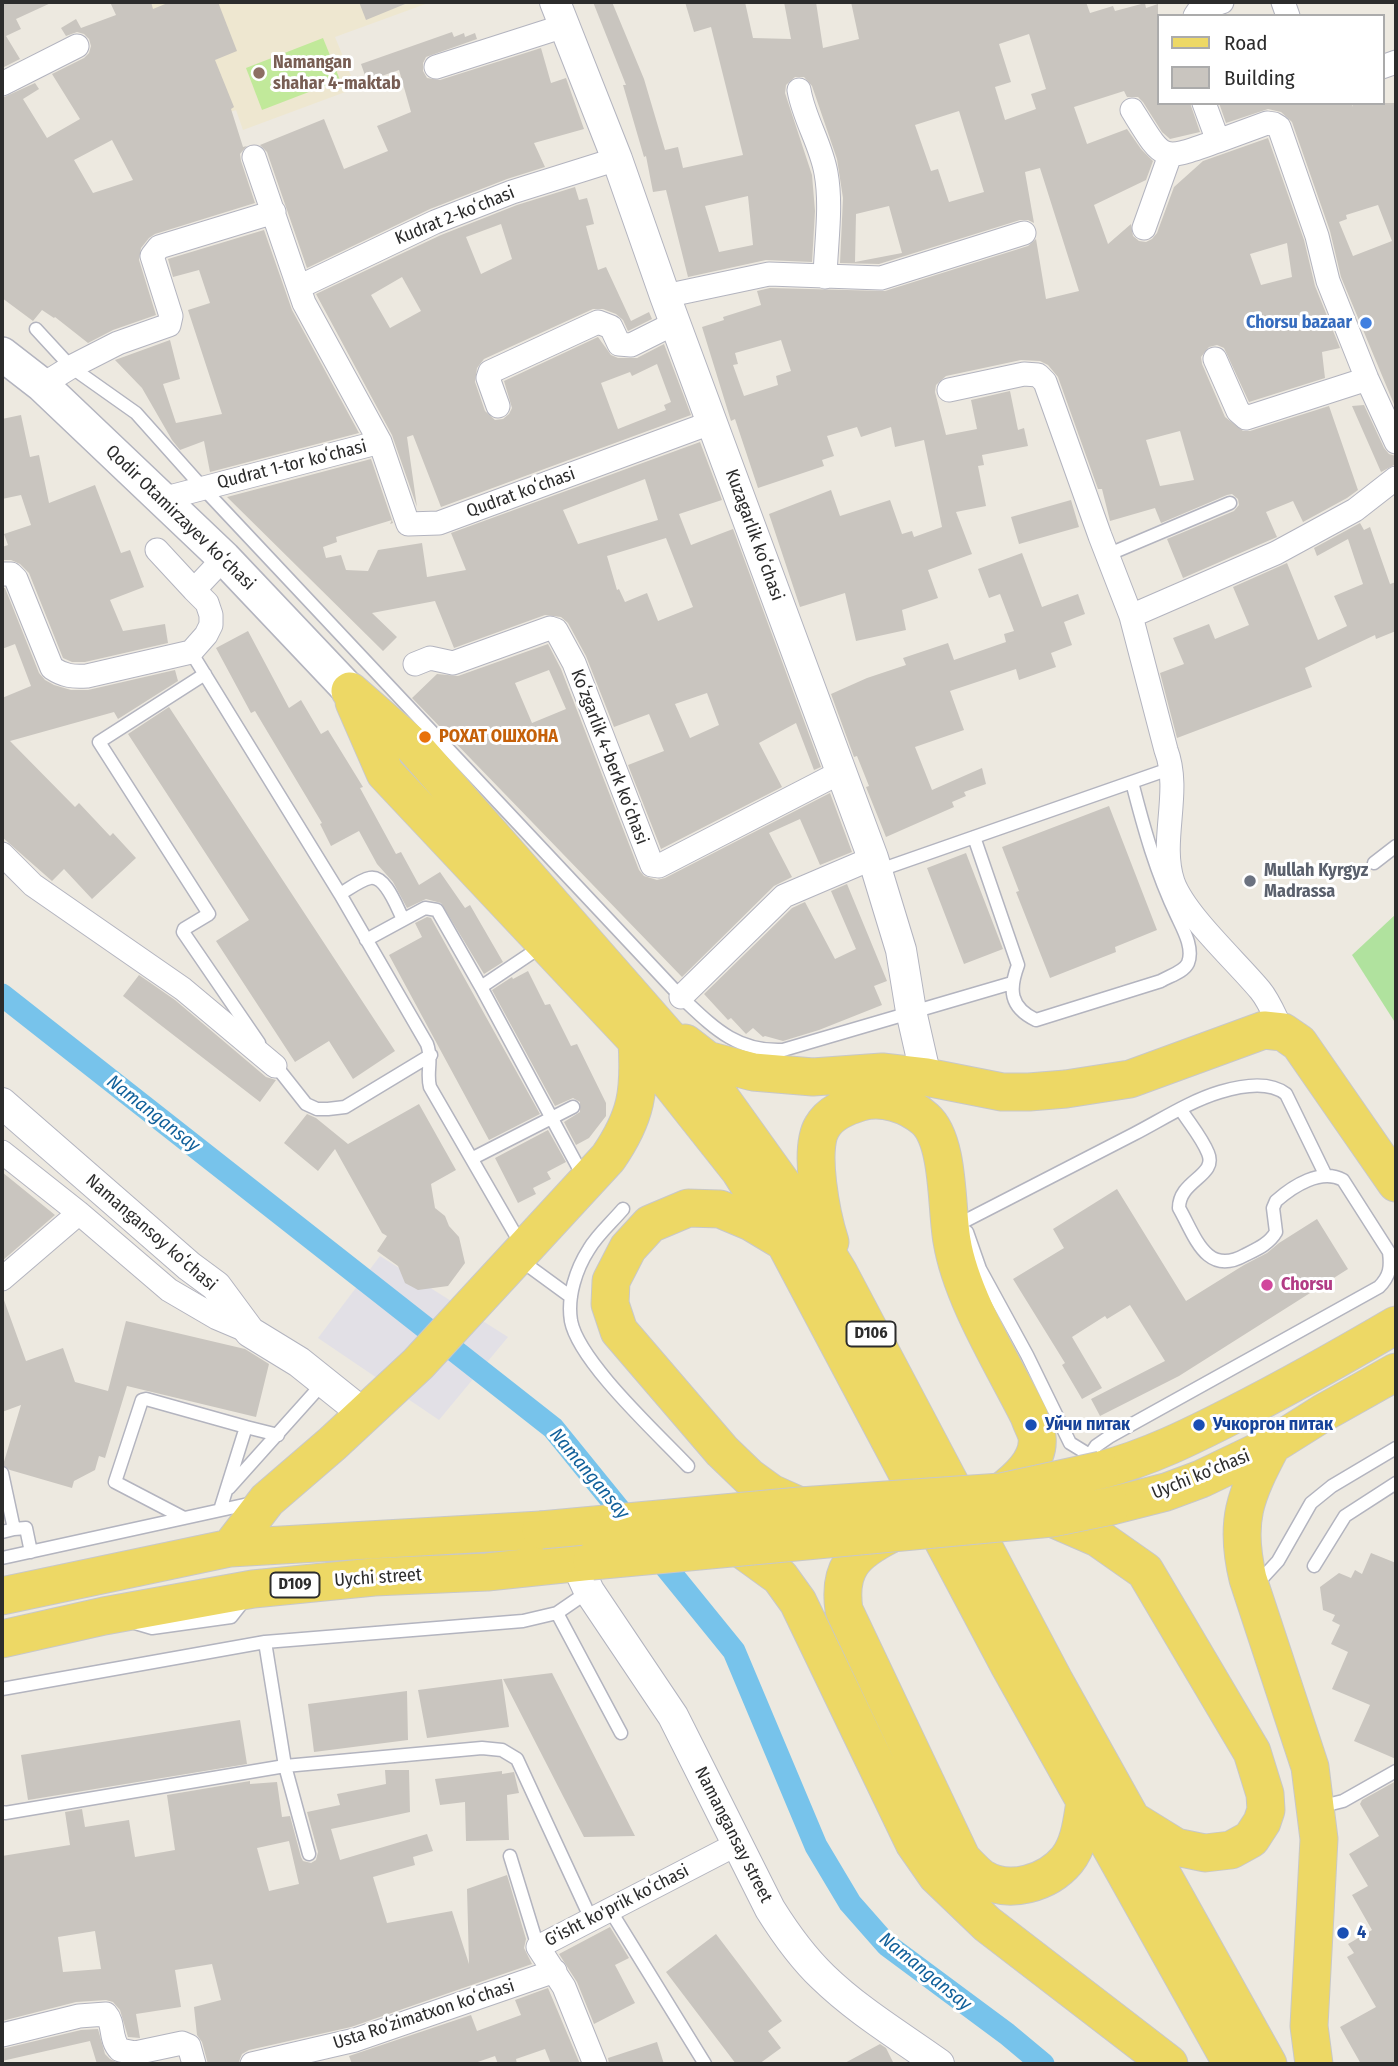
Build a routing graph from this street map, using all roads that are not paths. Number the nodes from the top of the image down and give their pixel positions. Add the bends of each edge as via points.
1 (1222, 2) edge
2 (559, 14) edge
3 (1196, 14) edge
4 (77, 46) dead end
5 (436, 67) dead end
6 (2, 85) edge
7 (799, 90) dead end
8 (1205, 105) edge
9 (1132, 110) dead end
10 (1218, 141) junction
11 (1170, 155) junction
12 (254, 157) dead end
13 (617, 159) junction
14 (274, 212) junction
15 (1144, 228) dead end
16 (1024, 233) dead end
17 (825, 277) junction
18 (299, 287) junction
19 (670, 310) junction
20 (36, 329) dead end
21 (1215, 359) dead end
22 (5, 361) edge
23 (71, 367) junction
24 (1367, 379) junction
25 (42, 385) junction
26 (949, 390) dead end
27 (498, 405) dead end
28 (713, 422) junction
29 (380, 442) junction
30 (1396, 442) edge
31 (1396, 478) edge
32 (203, 488) junction
33 (162, 499) junction
34 (1230, 503) dead end
35 (157, 550) dead end
36 (1107, 555) junction
37 (224, 558) junction
38 (2, 574) edge
39 (194, 590) junction
40 (1130, 616) junction
41 (191, 652) junction
42 (415, 664) dead end
43 (205, 674) junction
44 (350, 691) junction
45 (1173, 767) junction
46 (841, 772) junction
47 (1132, 782) junction
48 (974, 837) junction
49 (1396, 846) edge
50 (2, 854) edge
51 (1374, 863) dead end
52 (875, 864) junction
53 (340, 894) junction
54 (403, 919) junction
55 (366, 940) junction
56 (546, 943) junction
57 (1012, 983) junction
58 (481, 987) junction
59 (608, 990) junction
60 (681, 997) junction
61 (911, 1011) junction
62 (642, 1028) junction
63 (1283, 1032) junction
64 (431, 1055) junction
65 (275, 1066) junction
66 (926, 1077) junction
67 (2, 1103) edge
68 (573, 1107) dead end
69 (1181, 1110) junction
70 (550, 1118) junction
71 (2, 1152) edge
72 (473, 1158) junction
73 (1325, 1174) junction
74 (586, 1182) junction
75 (1396, 1183) edge
76 (623, 1209) dead end
77 (79, 1213) junction
78 (957, 1232) junction
79 (784, 1241) junction
80 (519, 1253) junction
81 (839, 1273) junction
82 (2, 1279) edge
83 (571, 1297) junction
84 (1396, 1325) edge
85 (250, 1332) junction
86 (1396, 1372) edge
87 (324, 1382) junction
88 (364, 1414) junction
89 (246, 1427) junction
90 (278, 1435) junction
91 (1272, 1445) junction
92 (1396, 1448) edge
93 (1105, 1463) junction
94 (688, 1466) dead end
95 (2, 1473) edge
96 (1396, 1483) edge
97 (226, 1491) junction
98 (1001, 1492) junction
99 (267, 1500) junction
100 (800, 1506) junction
101 (220, 1510) junction
102 (184, 1518) junction
103 (1052, 1518) junction
104 (8, 1530) edge
105 (889, 1535) junction
106 (371, 1539) junction
107 (230, 1548) junction
108 (740, 1548) junction
109 (31, 1552) junction
110 (2, 1558) edge
111 (1314, 1566) dead end
112 (586, 1572) junction
113 (374, 1577) junction
114 (1252, 1590) junction
115 (2, 1596) edge
116 (556, 1613) junction
117 (2, 1639) edge
118 (265, 1642) junction
119 (2, 1689) edge
120 (621, 1733) dead end
121 (285, 1766) junction
122 (1396, 1771) edge
123 (1085, 1802) junction
124 (1315, 1808) junction
125 (2, 1812) edge
126 (1132, 1819) junction
127 (737, 1844) junction
128 (309, 1854) dead end
129 (510, 1856) dead end
130 (601, 1914) junction
131 (538, 1947) junction
132 (555, 1971) junction
133 (2, 2035) edge
134 (194, 2064) edge
135 (252, 2064) edge
136 (595, 2064) edge
137 (705, 2064) edge
138 (939, 2064) edge
139 (1170, 2064) edge
140 (1233, 2064) edge
141 (1268, 2064) edge
142 (1314, 2064) edge

1 - 3 street
2 - 5 street
2 - 13 street, Kuzagarlik koʻchasi
4 - 6 street
7 - 17 street via 826,173
8 - 10 street
9 - 11 street via 1154,146
10 - 11 street
10 - 24 street via 1267,123 1279,127 1328,281
11 - 15 street
12 - 14 street, Qudrat 1-tor koʻchasi
13 - 18 street, Kudrat 2-koʻchasi via 435,222
13 - 19 street, Kuzagarlik koʻchasi
14 - 18 street, Qudrat 1-tor koʻchasi
14 - 23 street via 153,251 171,317 169,325 118,343
16 - 17 street via 881,278
17 - 19 street via 769,274
18 - 29 street, Qudrat 1-tor koʻchasi
19 - 27 street via 631,345 619,344 611,327 598,322 490,372
19 - 28 street, Kuzagarlik koʻchasi
20 - 23 lane
21 - 24 street via 1238,411 1246,418
22 - 25 main road, Qodir Otamirzayev koʻchasi / D106
23 - 25 street
23 - 32 lane via 136,413
24 - 30 street
25 - 33 main road, Qodir Otamirzayev koʻchasi / D106
26 - 36 street via 1024,374 1038,375 1045,382
28 - 29 street, Qudrat koʻchasi via 439,523 416,525 408,524
28 - 46 street, Kuzagarlik koʻchasi
29 - 32 street, Qudrat 1-tor koʻchasi
31 - 40 street via 1355,510 1276,554
32 - 33 street, Qudrat 1-tor koʻchasi
32 - 60 lane
33 - 37 main road, Qodir Otamirzayev koʻchasi / D106
34 - 36 lane
35 - 39 street
36 - 40 street
37 - 39 street
37 - 44 main road, Qodir Otamirzayev koʻchasi / D106
38 - 41 street via 16,579 52,668 61,674 87,676
39 - 41 street via 207,604 211,625
40 - 45 street
41 - 43 lane
42 - 46 street, Koʻzgarlik 4-berk koʻchasi via 430,658 453,663 550,628 556,630 574,663 652,866
43 - 53 lane
43 - 65 lane via 99,742 209,914 183,932
44 - 56 main road, D106 via 386,773
44 - 59 main road, D106 via 413,746
45 - 47 lane
45 - 63 street via 1172,880 1181,900 1262,993
46 - 52 street, Kuzagarlik koʻchasi
47 - 48 lane
47 - 57 lane via 1160,881 1185,932 1188,963 1161,981 1036,1020 1019,1007
48 - 52 lane
48 - 57 lane via 1018,965
49 - 51 lane
50 - 65 street via 33,885 183,989
52 - 60 street via 784,896
52 - 61 street, Kuzagarlik koʻchasi via 901,950
53 - 54 lane via 377,879
53 - 55 lane
54 - 55 lane
54 - 58 lane via 425,908 437,910
55 - 64 lane
56 - 58 lane
56 - 59 main road, D106
57 - 61 lane
58 - 70 lane
59 - 62 main road, D106
60 - 61 lane via 729,1039 769,1051
61 - 66 street, Kuzagarlik koʻchasi
62 - 66 main road via 707,1060 753,1072 813,1077 882,1072
62 - 74 main road via 633,1113 624,1135
62 - 79 main road, D106
62 - 81 main road, D106 via 718,1094 796,1203
63 - 66 main road via 1264,1030 1150,1074 1066,1090 1002,1092
63 - 75 main road via 1299,1043
64 - 65 lane via 345,1107 328,1109 306,1104
64 - 72 lane via 430,1087
67 - 85 street, Namangansoy koʻchasi via 216,1286
68 - 70 lane
69 - 73 lane via 1220,1092 1268,1085 1278,1088 1286,1094
69 - 73 lane via 1210,1156 1205,1174 1184,1190 1180,1208 1205,1254 1215,1260 1233,1262 1271,1241 1276,1232 1276,1200
69 - 78 lane
70 - 72 lane
70 - 74 lane
71 - 77 street
72 - 80 lane
73 - 93 lane via 1343,1180 1389,1252 1387,1279 1109,1437 1096,1446
74 - 80 main road
76 - 83 lane via 589,1248
77 - 82 street
77 - 85 street via 169,1290
78 - 81 main road via 942,1148 926,1119 888,1100 873,1098 844,1107 820,1130 815,1161 825,1225
78 - 93 lane via 1027,1355 1070,1443
78 - 98 main road via 960,1276 1038,1439 1033,1459
79 - 100 main road via 720,1209 688,1208 650,1224 628,1248 611,1281 610,1304 619,1331 722,1451 771,1493
79 - 123 main road, D106
80 - 83 lane
80 - 88 main road via 418,1364
81 - 126 main road, D106
83 - 94 lane via 571,1322 583,1348 611,1385
84 - 93 main road via 1189,1438
85 - 87 street, Namangansoy koʻchasi
86 - 91 main road, Uychi ko’chasi / D109
87 - 88 street, Namangansoy koʻchasi
87 - 90 lane
88 - 99 main road
89 - 90 lane
89 - 97 lane
89 - 102 lane via 142,1400 116,1482
90 - 97 lane
91 - 103 main road, Uychi ko’chasi / D109, bridge via 1166,1492
91 - 114 main road via 1242,1514 1243,1558
92 - 114 lane via 1311,1503 1278,1561
93 - 98 main road, bridge
95 - 104 lane
96 - 111 lane via 1345,1516
97 - 101 lane
98 - 100 main road, bridge
99 - 101 lane
99 - 107 main road
100 - 106 main road, bridge via 541,1530
101 - 102 lane
102 - 109 lane
103 - 105 main road, D109, bridge
103 - 126 main road via 1098,1538 1145,1572 1252,1752 1265,1794 1262,1822 1251,1839 1231,1850 1206,1853 1177,1847
104 - 109 lane via 26,1528
105 - 108 main road, D109, bridge
105 - 123 main road via 854,1557 842,1595 844,1610 962,1859 983,1878 1003,1886 1044,1878 1068,1859 1080,1832
106 - 107 main road
106 - 113 main road
107 - 115 main road
108 - 112 main road, D109, bridge
108 - 139 main road via 780,1577 798,1601 914,1843 937,1877 987,1924
109 - 110 lane
112 - 113 main road, Uychi street / D109
112 - 116 lane
112 - 127 street, Namangansay street via 673,1716
113 - 117 main road, Uychi street / D109 via 253,1589
114 - 124 main road via 1310,1767
116 - 118 lane via 523,1621
116 - 120 lane
118 - 119 lane
118 - 121 lane
121 - 125 lane
121 - 128 lane
121 - 130 lane via 502,1750 517,1759
122 - 124 lane via 1343,1801
123 - 140 main road, D106
124 - 142 main road via 1319,1839 1309,2026
126 - 141 main road, D106
127 - 130 street, G'isht ko'prik koʻchasi
127 - 138 street, Namangansay street via 787,1936 822,1976
129 - 131 lane
130 - 131 street, G'isht ko'prik koʻchasi
130 - 137 lane
131 - 132 street, G'isht ko'prik koʻchasi
132 - 135 street, Usta Roʻzimatxon koʻchasi via 355,2040
132 - 136 street, G'isht ko'prik koʻchasi
133 - 134 street via 106,2014 120,2050 135,2053 182,2043 189,2046

